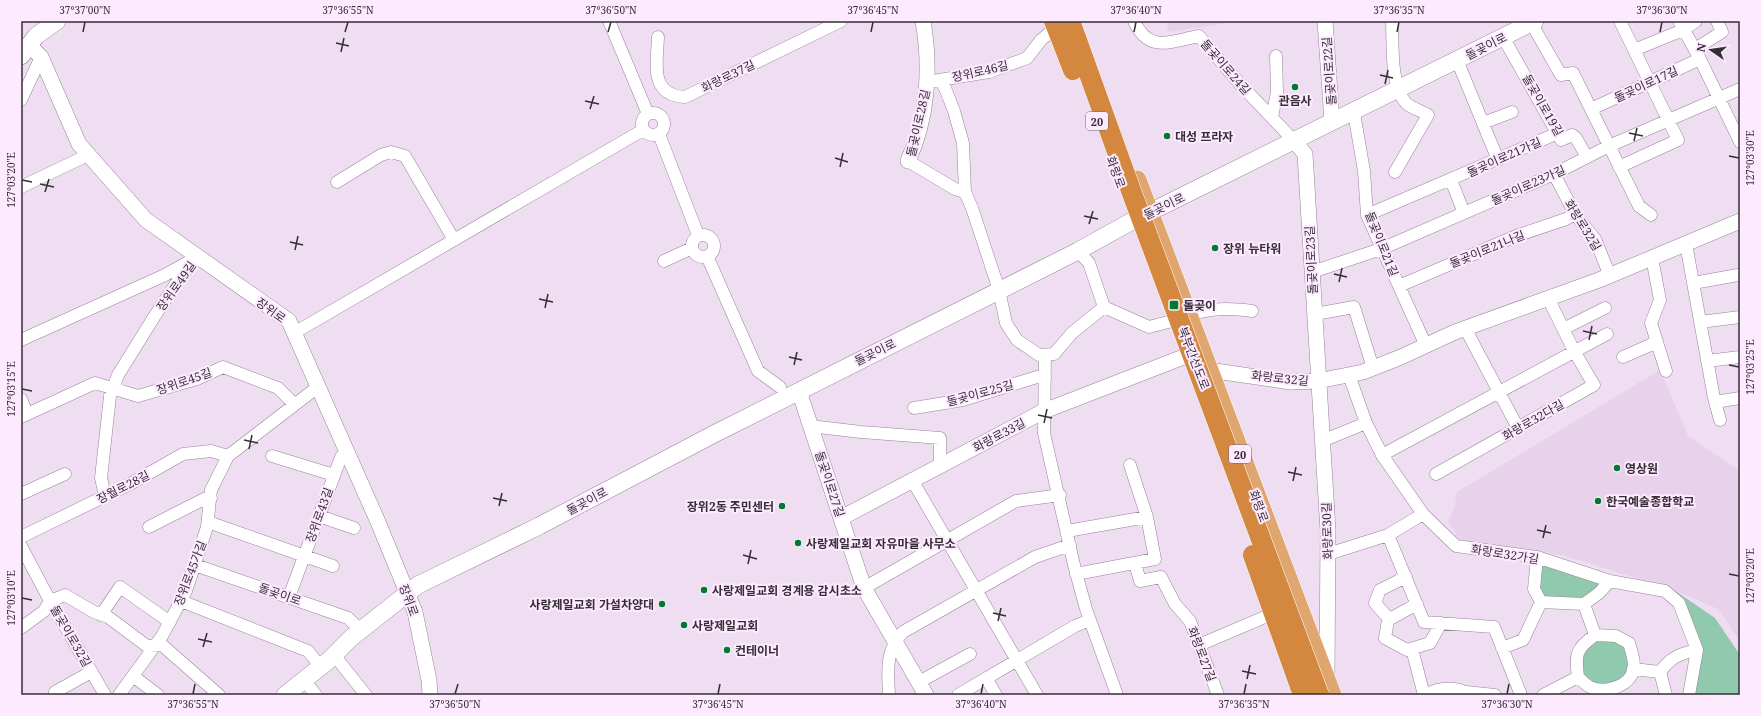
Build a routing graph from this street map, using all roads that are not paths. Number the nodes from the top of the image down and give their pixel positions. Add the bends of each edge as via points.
1 (57, 21) edge
2 (609, 21) edge
3 (841, 21) edge
4 (923, 21) edge
5 (1054, 21) edge
6 (1063, 21) edge
7 (1070, 21) edge
8 (1074, 21) edge
9 (1134, 21) edge
10 (1325, 21) edge
11 (1392, 21) edge
12 (1620, 21) edge
13 (1696, 21) edge
14 (1532, 22) edge
15 (1721, 23) edge
16 (1681, 25) edge
17 (658, 37) dead end
18 (1503, 37) junction
19 (23, 50) edge
20 (1634, 50) junction
21 (1697, 54) junction
22 (1276, 56) dead end
23 (41, 57) junction
24 (1457, 60) junction
25 (934, 81) junction
26 (1650, 82) junction
27 (1740, 89) edge
28 (1399, 90) junction
29 (1718, 98) junction
30 (21, 100) edge
31 (1591, 110) junction
32 (1512, 112) dead end
33 (1354, 113) junction
34 (648, 114) junction
35 (1272, 117) junction
36 (1668, 120) junction
37 (1332, 122) junction
38 (1483, 123) junction
39 (643, 130) junction
40 (1558, 133) junction
41 (659, 134) junction
42 (1739, 137) edge
43 (1295, 142) junction
44 (1609, 146) junction
45 (88, 155) junction
46 (1587, 157) junction
47 (1498, 160) junction
48 (908, 161) joint
49 (1619, 167) junction
50 (1395, 172) dead end
51 (1554, 174) junction
52 (1451, 180) junction
53 (337, 182) dead end
54 (21, 187) edge
55 (965, 192) junction
56 (1464, 213) junction
57 (1575, 214) junction
58 (1367, 215) junction
59 (1651, 215) dead end
60 (1142, 217) junction
61 (1740, 221) edge
62 (698, 235) junction
63 (454, 240) junction
64 (1686, 244) junction
65 (692, 248) junction
66 (1381, 249) junction
67 (1078, 251) junction
68 (707, 256) junction
69 (196, 257) junction
70 (1652, 258) junction
71 (664, 261) dead end
72 (1312, 272) junction
73 (1738, 275) dead end
74 (1610, 276) junction
75 (1693, 283) junction
76 (1399, 286) junction
77 (999, 290) junction
78 (1548, 298) junction
79 (1104, 307) junction
80 (1605, 308) dead end
81 (1252, 311) dead end
82 (1314, 314) junction
83 (1740, 317) edge
84 (1180, 318) junction
85 (1700, 322) junction
86 (1465, 328) junction
87 (1563, 329) junction
88 (294, 333) junction
89 (1607, 334) dead end
90 (21, 340) edge
91 (1657, 342) junction
92 (1426, 346) junction
93 (1574, 351) junction
94 (1045, 355) junction
95 (1186, 356) junction
96 (1623, 357) dead end
97 (1740, 357) edge
98 (1707, 361) junction
99 (1374, 368) junction
100 (1209, 370) junction
101 (1666, 370) dead end
102 (1349, 375) junction
103 (1045, 377) junction
104 (1318, 382) junction
105 (319, 386) junction
106 (780, 387) dead end
107 (113, 388) junction
108 (1498, 391) junction
109 (799, 392) junction
110 (1740, 398) edge
111 (21, 399) edge
112 (1715, 402) junction
113 (294, 404) junction
114 (914, 408) dead end
115 (1044, 411) junction
116 (24, 415) edge
117 (1720, 420) dead end
118 (1366, 423) junction
119 (810, 426) junction
120 (1518, 428) junction
121 (1322, 441) junction
122 (347, 451) junction
123 (1382, 455) junction
124 (228, 456) junction
125 (272, 456) dead end
126 (1130, 465) dead end
127 (940, 466) junction
128 (65, 474) dead end
129 (1436, 474) dead end
130 (334, 475) junction
131 (912, 480) junction
132 (21, 494) edge
133 (1060, 495) junction
134 (105, 496) junction
135 (211, 498) junction
136 (1423, 514) junction
137 (319, 516) junction
138 (1148, 517) junction
139 (841, 518) junction
140 (208, 522) junction
141 (149, 527) dead end
142 (354, 528) dead end
143 (1067, 531) junction
144 (1388, 534) junction
145 (21, 537) edge
146 (947, 540) junction
147 (1070, 545) junction
148 (21, 546) edge
149 (1328, 554) junction
150 (304, 556) junction
151 (1537, 557) junction
152 (1135, 563) junction
153 (195, 565) junction
154 (333, 566) dead end
155 (1076, 574) junction
156 (1406, 577) junction
157 (1610, 581) junction
158 (864, 588) junction
159 (975, 590) junction
160 (406, 593) junction
161 (289, 597) junction
162 (50, 601) junction
163 (181, 601) junction
164 (1540, 602) junction
165 (1417, 604) junction
166 (1584, 604) junction
167 (1280, 610) junction
168 (101, 614) junction
169 (1389, 619) junction
170 (1090, 620) junction
171 (170, 622) junction
172 (1441, 623) junction
173 (21, 628) edge
174 (360, 630) junction
175 (1595, 635) junction
176 (894, 641) junction
177 (155, 645) junction
178 (1199, 645) junction
179 (1502, 648) junction
180 (1412, 649) junction
181 (1697, 650) junction
182 (970, 654) dead end
183 (334, 655) junction
184 (1017, 660) junction
185 (321, 667) junction
186 (1633, 668) junction
187 (91, 672) junction
188 (1660, 672) junction
189 (133, 676) junction
190 (1578, 677) junction
191 (986, 678) junction
192 (304, 680) junction
193 (922, 689) edge
194 (1326, 690) edge
195 (1615, 691) edge
196 (55, 692) dead end
197 (965, 693) edge
198 (216, 694) edge
199 (1469, 694) edge
200 (105, 695) edge
201 (119, 695) edge
202 (158, 695) edge
203 (285, 695) edge
204 (316, 695) edge
205 (366, 695) edge
206 (430, 695) edge
207 (889, 695) edge
208 (996, 695) edge
209 (1037, 695) edge
210 (1117, 695) edge
211 (1218, 695) edge
212 (1303, 695) edge
213 (1311, 695) edge
214 (1425, 695) edge
215 (1495, 695) edge
216 (1521, 695) edge
217 (1543, 695) edge
218 (1666, 695) edge
219 (1690, 695) edge

1 - 19 main road via 36,36
2 - 34 street
3 - 17 street, 화랑로37길 via 685,97 666,92 659,83 656,74
4 - 25 street, 돌곶이로28길
5 - 212 highway, 북부간선도로, bridge via 1128,215
6 - 25 street, 장위로46길 via 1040,40 1028,58 989,72
6 - 60 main road, 화랑로 / 20 via 1094,111
7 - 194 highway, 북부간선도로, bridge via 1135,203
8 - 60 main road, 화랑로 / 20
9 - 35 street, 돌곶이로24길 via 1148,40 1158,44 1199,36
10 - 37 street, 돌곶이로22길
11 - 28 street via 1394,71
12 - 20 street
13 - 16 street
14 - 18 main road, 돌곶이로
14 - 31 street via 1561,75 1573,73
15 - 21 street, 돌곶이로17길 via 1722,32
16 - 20 street
16 - 21 street
18 - 24 main road, 돌곶이로
18 - 40 street, 돌곶이로19길
19 - 23 street via 34,50
20 - 26 street
21 - 26 street, 돌곶이로17길
21 - 29 street
22 - 35 street via 1277,92
23 - 30 street
23 - 45 street, 장위로 via 79,144
24 - 28 main road, 돌곶이로
24 - 38 street, 돌곶이로
25 - 48 street, 돌곶이로28길
25 - 55 street, 돌곶이로28길 via 946,88 963,143
26 - 31 street, 돌곶이로17길
26 - 36 street
27 - 29 street, 돌곶이로23가길
28 - 33 main road, 돌곶이로
28 - 50 street via 1406,104 1428,115
29 - 36 street, 돌곶이로23가길
29 - 42 street
31 - 44 street
32 - 38 street
33 - 37 main road, 돌곶이로
33 - 58 street, 돌곶이로21길 via 1364,171
34 - 39 street via 643,119
34 - 41 street via 656,113 662,118 664,128
35 - 43 street, 돌곶이로24길
36 - 44 street, 돌곶이로23가길
36 - 49 street via 1678,140
37 - 43 main road, 돌곶이로
38 - 47 street, 돌곶이로
39 - 41 street via 649,135
39 - 63 street
40 - 46 street, 돌곶이로19길 via 1561,140 1572,135 1576,138
40 - 47 street, 돌곶이로21가길
41 - 62 street
43 - 60 main road, 돌곶이로
43 - 72 street, 돌곶이로23길 via 1305,154
44 - 46 street, 돌곶이로23가길
44 - 49 street
45 - 54 street
45 - 69 street, 장위로 via 146,220
46 - 51 street, 돌곶이로23가길
47 - 52 street, 돌곶이로21가길
48 - 55 street, 돌곶이로28길 via 955,189
49 - 59 street via 1639,206
51 - 56 street, 돌곶이로23가길
51 - 57 street, 화랑로32길
52 - 56 street
52 - 58 street, 돌곶이로21가길
53 - 63 street via 381,155 391,152 405,156
55 - 77 street, 돌곶이로28길
56 - 66 street, 돌곶이로23가길
57 - 74 street, 화랑로32길 via 1595,239
57 - 76 street, 돌곶이로21나길
58 - 66 street, 돌곶이로21길
60 - 67 main road, 돌곶이로
60 - 84 main road, 화랑로 / 20
61 - 64 street, 화랑로32길
62 - 65 street via 692,240
62 - 68 street via 709,236 714,242 714,250
63 - 88 street
64 - 70 street, 화랑로32길
64 - 75 street
65 - 68 street via 698,256
65 - 71 street
66 - 72 street, 돌곶이로23가길
66 - 76 street, 돌곶이로21길
67 - 77 main road, 돌곶이로
67 - 79 street via 1090,263
68 - 106 street via 758,371
69 - 88 street, 장위로 via 289,321
69 - 90 street, 장위로49길 via 165,275
69 - 107 street, 장위로49길 via 154,317 118,375
70 - 74 street, 화랑로32길
70 - 91 street via 1660,300 1651,323
72 - 82 street, 돌곶이로23길
73 - 75 street
74 - 78 street, 화랑로32길
75 - 85 street
76 - 92 street, 돌곶이로21길
77 - 94 street via 1006,323 1017,340 1039,355
77 - 109 main road, 돌곶이로
78 - 86 street, 화랑로32길
78 - 87 street, 화랑로32다길
79 - 84 street via 1149,327
79 - 94 street via 1072,333 1054,354
80 - 87 street
81 - 84 street via 1229,308 1207,310
82 - 99 street via 1354,307
82 - 104 street, 돌곶이로23길
83 - 85 street
84 - 95 main road, 화랑로 / 20
84 - 100 main road, 화랑로 / 20
85 - 98 street
86 - 92 street, 화랑로32길
86 - 108 street
87 - 93 street, 화랑로32다길
88 - 105 street, 장위로
89 - 93 street
91 - 96 street
91 - 101 street
92 - 99 street, 화랑로32길
93 - 108 street
93 - 120 street, 화랑로32다길 via 1594,385
94 - 103 street
95 - 115 street, 화랑로33길
95 - 167 main road, 화랑로 / 20
97 - 98 street
98 - 112 street
99 - 102 street, 화랑로32길
100 - 104 street, 화랑로32길 via 1291,382
100 - 194 main road, 화랑로 / 20
102 - 104 street, 화랑로32길
102 - 118 street, 화랑로32가길
103 - 114 street, 돌곶이로25길 via 1037,377 963,400
103 - 115 street
104 - 121 street, 화랑로30길
105 - 113 street
105 - 122 street, 장위로
107 - 113 street, 장위로45길 via 138,396 197,378 223,366 278,388
107 - 116 street via 95,383
107 - 134 street, 장위로49길 via 101,478
108 - 120 street
108 - 123 street
109 - 119 street, 돌곶이로27길
109 - 160 main road, 돌곶이로
110 - 112 street
111 - 116 street
112 - 117 street
113 - 124 street
115 - 127 street, 화랑로33길
115 - 133 street via 1044,433
118 - 121 street
118 - 123 street, 화랑로32가길
119 - 127 street via 940,438
119 - 139 street, 돌곶이로27길
120 - 129 street, 화랑로32다길
121 - 149 street, 화랑로30길
122 - 130 street, 장위로43길 via 341,457
122 - 160 street, 장위로
123 - 136 street, 화랑로32가길
124 - 134 street, 장월로28길 via 211,451 183,454
124 - 135 street, 장위로45가길 via 211,490
125 - 130 street, 장위로43길
126 - 138 street
127 - 131 street, 화랑로33길
128 - 132 street
130 - 137 street, 장위로43길
131 - 139 street, 화랑로33길
131 - 146 street
133 - 143 street
133 - 146 street via 1016,501
134 - 145 street, 장월로28길
135 - 140 street, 장위로45가길
135 - 141 street via 204,499
136 - 144 street
136 - 151 street, 화랑로32가길 via 1456,546
137 - 142 street
137 - 150 street, 장위로43길
138 - 143 street
138 - 152 street via 1155,559
139 - 158 street, 돌곶이로27길
140 - 150 street
140 - 153 street, 장위로45가길
143 - 147 street
144 - 149 street
144 - 156 street
146 - 158 street
146 - 159 street
147 - 155 street
147 - 159 street via 1034,558
148 - 162 street, 돌곶이로32길
149 - 194 street, 화랑로30길
150 - 154 street, 장위로43길
150 - 161 street, 장위로43길
151 - 157 street, 화랑로32가길
151 - 164 street via 1534,589
152 - 155 street
152 - 178 street, 화랑로27길 via 1140,581 1161,577 1175,604 1190,620
153 - 161 street, 돌곶이로
153 - 163 street, 장위로45가길
155 - 170 street
156 - 165 street
156 - 169 street via 1380,590 1375,603
157 - 166 street
157 - 181 street, 화랑로32가길 via 1665,591 1679,603
158 - 176 street, 돌곶이로27길
159 - 176 street via 903,632
159 - 184 street
160 - 174 main road, 돌곶이로
160 - 206 street, 장위로 via 415,612
161 - 174 street, 돌곶이로 via 348,618
162 - 168 street, 돌곶이로32길 via 65,595
162 - 173 street via 44,611
162 - 187 street, 돌곶이로32길
163 - 171 street, 장위로45가길
163 - 185 street via 308,651
164 - 166 street
164 - 179 street via 1523,640
165 - 169 street
165 - 172 street via 1424,622
166 - 175 street
167 - 178 street
167 - 213 main road, 화랑로 / 20
168 - 171 street, 장위로45가길 via 120,587
168 - 177 street, 돌곶이로32길 via 147,646
169 - 180 street via 1384,638 1407,650
170 - 184 street
170 - 210 street
171 - 177 street, 장위로45가길
172 - 179 street via 1494,627
172 - 180 street via 1430,643
174 - 183 main road, 돌곶이로
175 - 186 street via 1616,636 1629,643 1634,660
175 - 190 street via 1580,646 1576,662
176 - 193 street, 돌곶이로27길
176 - 207 street via 888,664
177 - 189 street, 장위로45가길
177 - 198 street via 162,645
178 - 211 street, 화랑로27길
179 - 216 street
180 - 214 street
181 - 188 street via 1680,654 1667,662
181 - 219 street, 화랑로32가길
182 - 193 street, 돌곶이로27길
183 - 185 main road, 돌곶이로
183 - 205 street
184 - 191 street
184 - 209 street
185 - 192 main road, 돌곶이로
186 - 188 street
186 - 195 street via 1632,675
187 - 196 street, 돌곶이로32길
187 - 200 street, 돌곶이로32길
188 - 218 street
189 - 201 street, 장위로45가길
189 - 202 street
190 - 195 street via 1590,687
190 - 217 street
191 - 197 street
191 - 208 street
192 - 203 main road, 돌곶이로
192 - 204 street
199 - 214 street via 1456,689 1445,689
199 - 215 street

